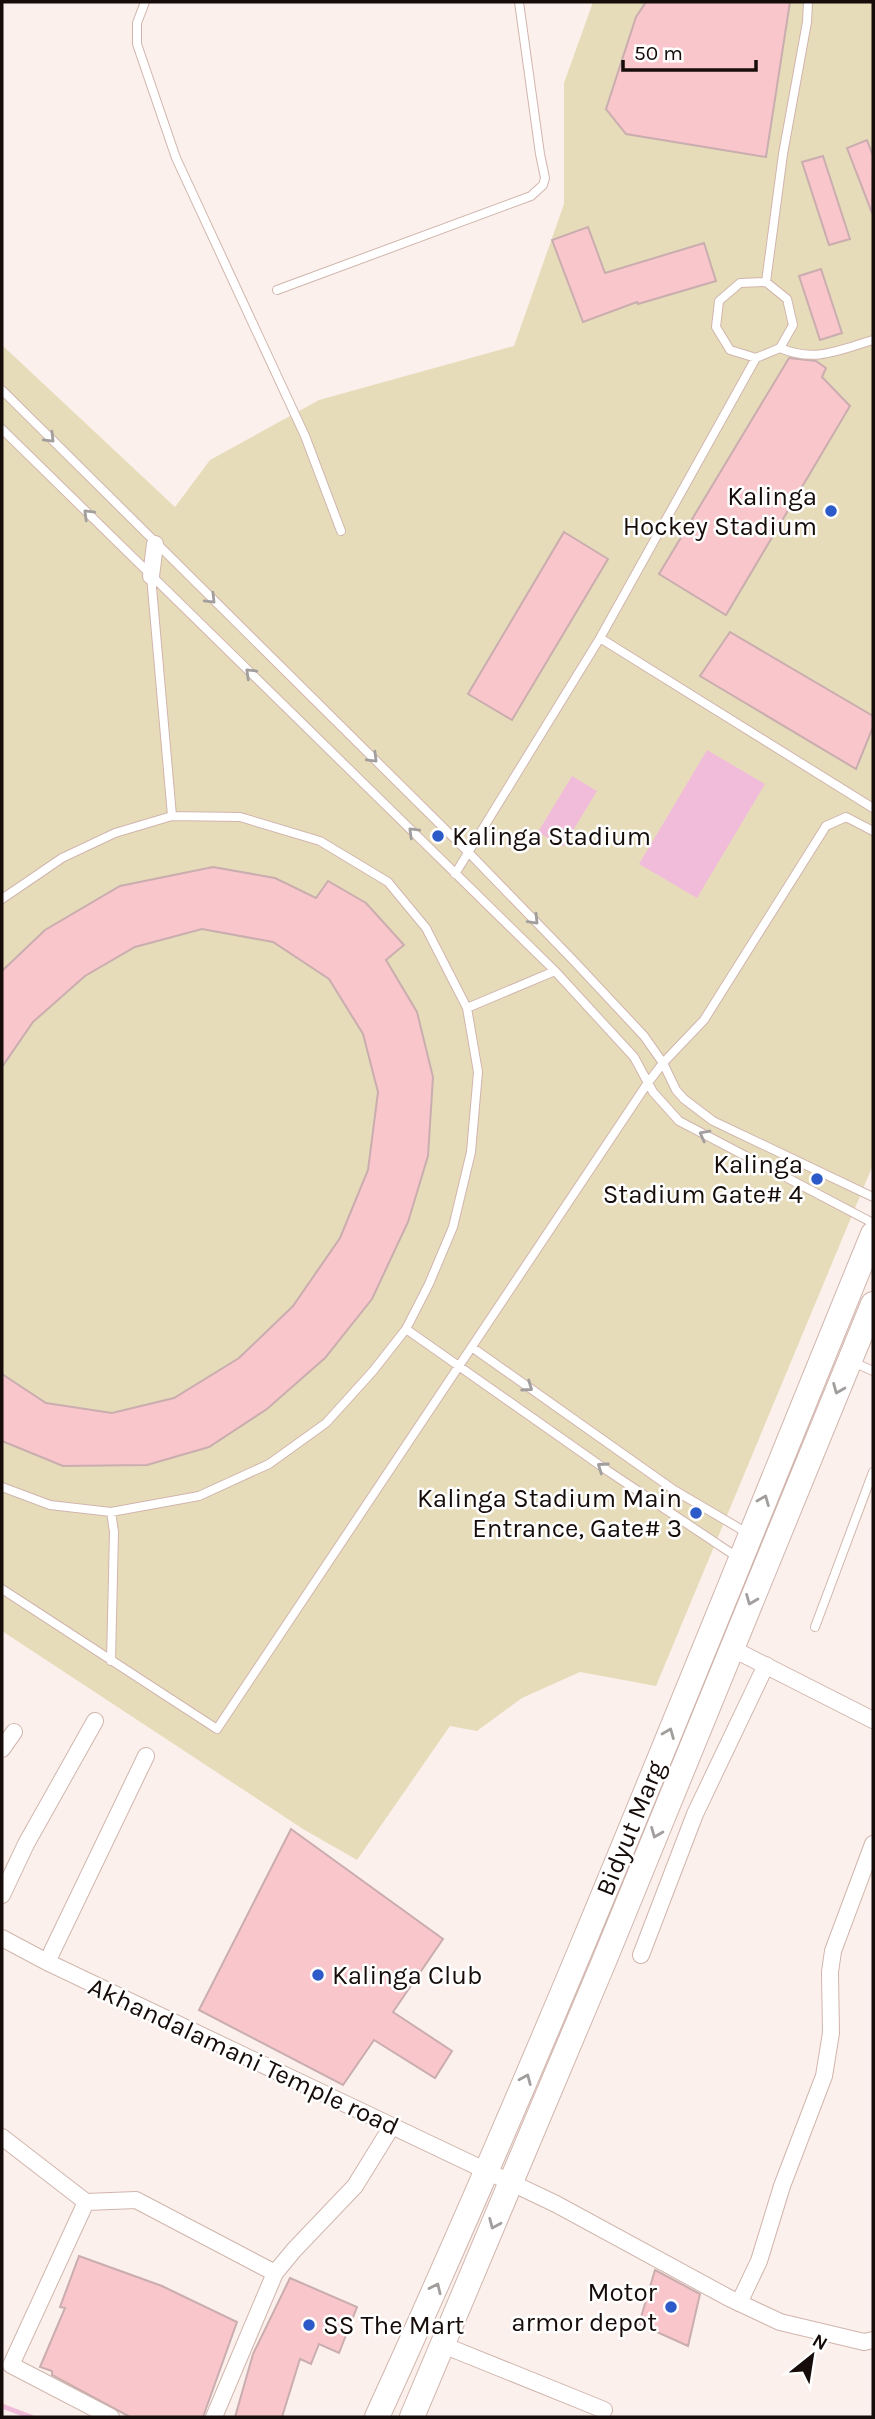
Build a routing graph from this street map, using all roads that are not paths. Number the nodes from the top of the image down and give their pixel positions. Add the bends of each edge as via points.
1 (145, 2) edge
2 (519, 2) edge
3 (808, 2) edge
4 (766, 282) junction
5 (277, 290) dead end
6 (873, 340) edge
7 (780, 348) junction
8 (756, 358) junction
9 (2, 390) edge
10 (2, 429) edge
11 (341, 531) dead end
12 (155, 544) junction
13 (151, 576) junction
14 (600, 638) junction
15 (873, 808) edge
16 (172, 816) junction
17 (873, 831) edge
18 (470, 854) junction
19 (455, 874) junction
20 (2, 899) edge
21 (555, 971) junction
22 (467, 1008) junction
23 (663, 1063) junction
24 (647, 1084) junction
25 (873, 1197) edge
26 (873, 1223) edge
27 (873, 1234) edge
28 (873, 1304) edge
29 (406, 1329) junction
30 (472, 1348) junction
31 (850, 1361) junction
32 (460, 1365) junction
33 (873, 1371) edge
34 (873, 1472) edge
35 (2, 1487) edge
36 (111, 1512) junction
37 (750, 1535) junction
38 (740, 1559) junction
39 (2, 1589) edge
40 (815, 1627) dead end
41 (731, 1648) junction
42 (111, 1661) junction
43 (766, 1665) junction
44 (873, 1720) edge
45 (95, 1721) dead end
46 (13, 1732) dead end
47 (2, 1749) edge
48 (146, 1756) dead end
49 (873, 1844) edge
50 (2, 1895) edge
51 (2, 1938) edge
52 (641, 1955) dead end
53 (47, 1962) junction
54 (392, 2126) junction
55 (2, 2137) edge
56 (487, 2171) junction
57 (511, 2183) junction
58 (86, 2202) junction
59 (275, 2273) junction
60 (739, 2303) junction
61 (873, 2340) edge
62 (443, 2345) junction
63 (604, 2410) dead end
64 (111, 2417) edge
65 (214, 2417) edge
66 (377, 2417) edge
67 (412, 2417) edge

1 - 11 lane via 137,23 137,44 176,158 305,436
2 - 5 lane via 545,178 538,191
3 - 4 lane
4 - 7 lane via 787,299 793,325
4 - 8 lane via 740,283 719,301 716,327 730,350
6 - 7 lane via 806,357
7 - 8 lane
8 - 14 lane
9 -> 12 lane
13 -> 10 lane
12 - 13 street
12 -> 18 lane
13 - 16 lane
19 -> 13 lane
14 - 15 lane
14 - 18 lane
16 - 20 lane via 115,833 62,858
16 - 22 lane via 240,817 320,841 388,882 426,928
17 - 23 lane via 846,817 826,826 704,1020
18 - 19 lane
18 -> 23 lane via 644,1036
19 - 21 lane
21 - 22 lane
21 - 24 lane via 634,1057
22 - 29 lane via 478,1072 471,1152 453,1227
23 - 24 lane
23 - 25 lane via 676,1090 713,1121
26 -> 24 lane via 679,1121
24 - 30 lane
37 -> 27 main road, Bidyut Marg
28 - 31 main road, Bidyut Marg
29 - 32 lane
29 - 36 lane via 326,1423 268,1464 199,1496
30 - 32 lane
30 -> 37 lane via 674,1490
31 - 33 lane
31 -> 41 main road, Bidyut Marg
38 -> 32 lane
32 - 42 lane via 217,1728
34 - 40 lane
35 - 36 lane via 50,1504
36 - 42 lane
37 - 38 main road, Bidyut Marg
56 -> 38 main road, Bidyut Marg
39 - 42 lane
41 - 43 street
41 -> 57 main road, Bidyut Marg
43 - 44 street
43 - 52 street via 695,1814
45 - 50 street
46 - 47 street
48 - 53 street
49 - 60 street via 833,1951 831,2033 824,2076 759,2261
51 - 53 street, Akhandalamani Temple road
53 - 54 street, Akhandalamani Temple road
54 - 56 street, Akhandalamani Temple road
54 - 59 street via 355,2186
55 - 58 street
56 - 57 street, Akhandalamani Temple road
66 -> 56 main road, Bidyut Marg
57 - 60 street, Akhandalamani Temple road
57 -> 62 main road, Bidyut Marg
58 - 59 street via 136,2200
58 - 64 street via 11,2365
59 - 65 street
60 - 61 street, Akhandalamani Temple road via 780,2322 864,2342
62 - 63 street
62 - 67 main road, Bidyut Marg

